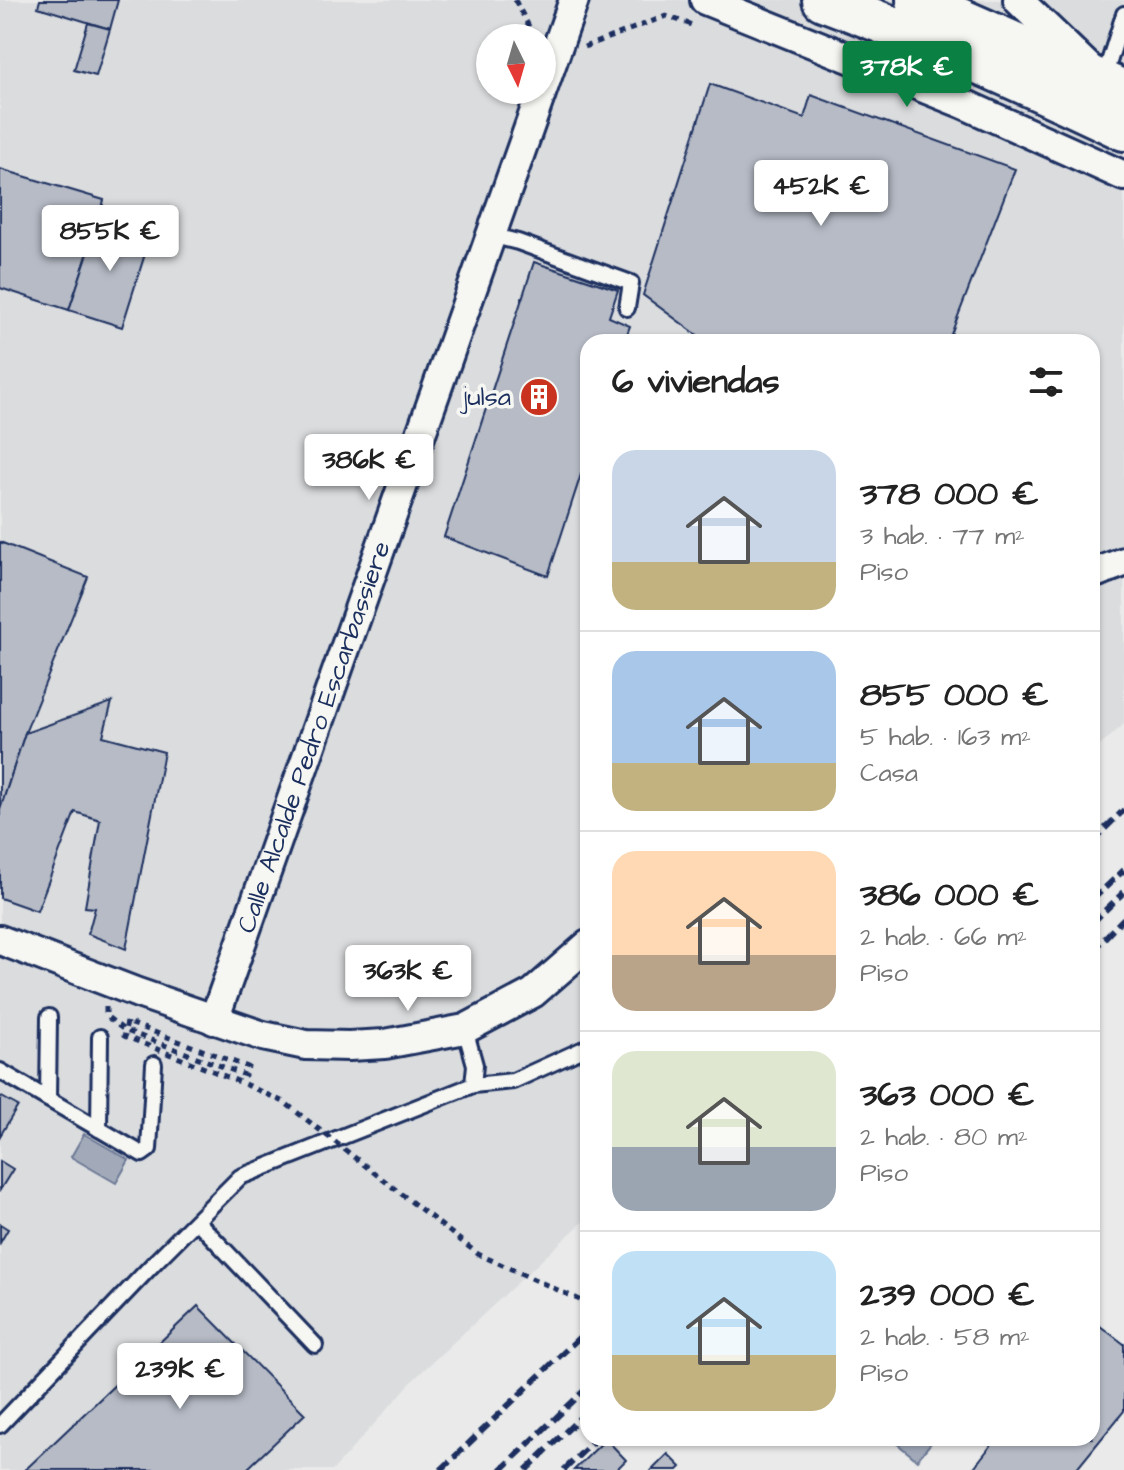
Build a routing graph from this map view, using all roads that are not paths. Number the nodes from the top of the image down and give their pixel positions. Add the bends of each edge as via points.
1 (574, 0) edge
2 (823, 0) edge
3 (917, 0) edge
4 (1018, 0) edge
5 (700, 13) edge
6 (1124, 14) edge
7 (1114, 86) edge
8 (1124, 130) edge
9 (1124, 176) edge
10 (490, 235) junction
11 (627, 308) dead end
12 (1124, 562) edge
13 (1100, 571) edge
14 (0, 940) edge
15 (580, 952) edge
16 (49, 1017) dead end
17 (214, 1020) junction
18 (465, 1029) junction
19 (100, 1037) dead end
20 (580, 1051) edge
21 (154, 1064) dead end
22 (0, 1071) edge
23 (473, 1085) junction
24 (48, 1099) junction
25 (99, 1129) junction
26 (197, 1221) junction
27 (315, 1345) dead end
28 (0, 1425) edge

1 - 10 street, Calle Alcalde Pedro Escarbassiere
2 - 8 main road
3 - 7 main road
4 - 7 street
5 - 9 street via 964,104
6 - 7 lane
10 - 11 lane via 631,283
10 - 17 street, Calle Alcalde Pedro Escarbassiere
12 - 13 street
14 - 17 street
15 - 18 street via 533,993
16 - 24 lane
17 - 18 street via 306,1045 385,1044
18 - 23 lane via 475,1065
19 - 25 lane
20 - 23 lane via 513,1081
21 - 25 lane via 149,1149 142,1154
22 - 24 lane
23 - 26 lane via 240,1177
24 - 25 lane
26 - 27 lane
26 - 28 lane

